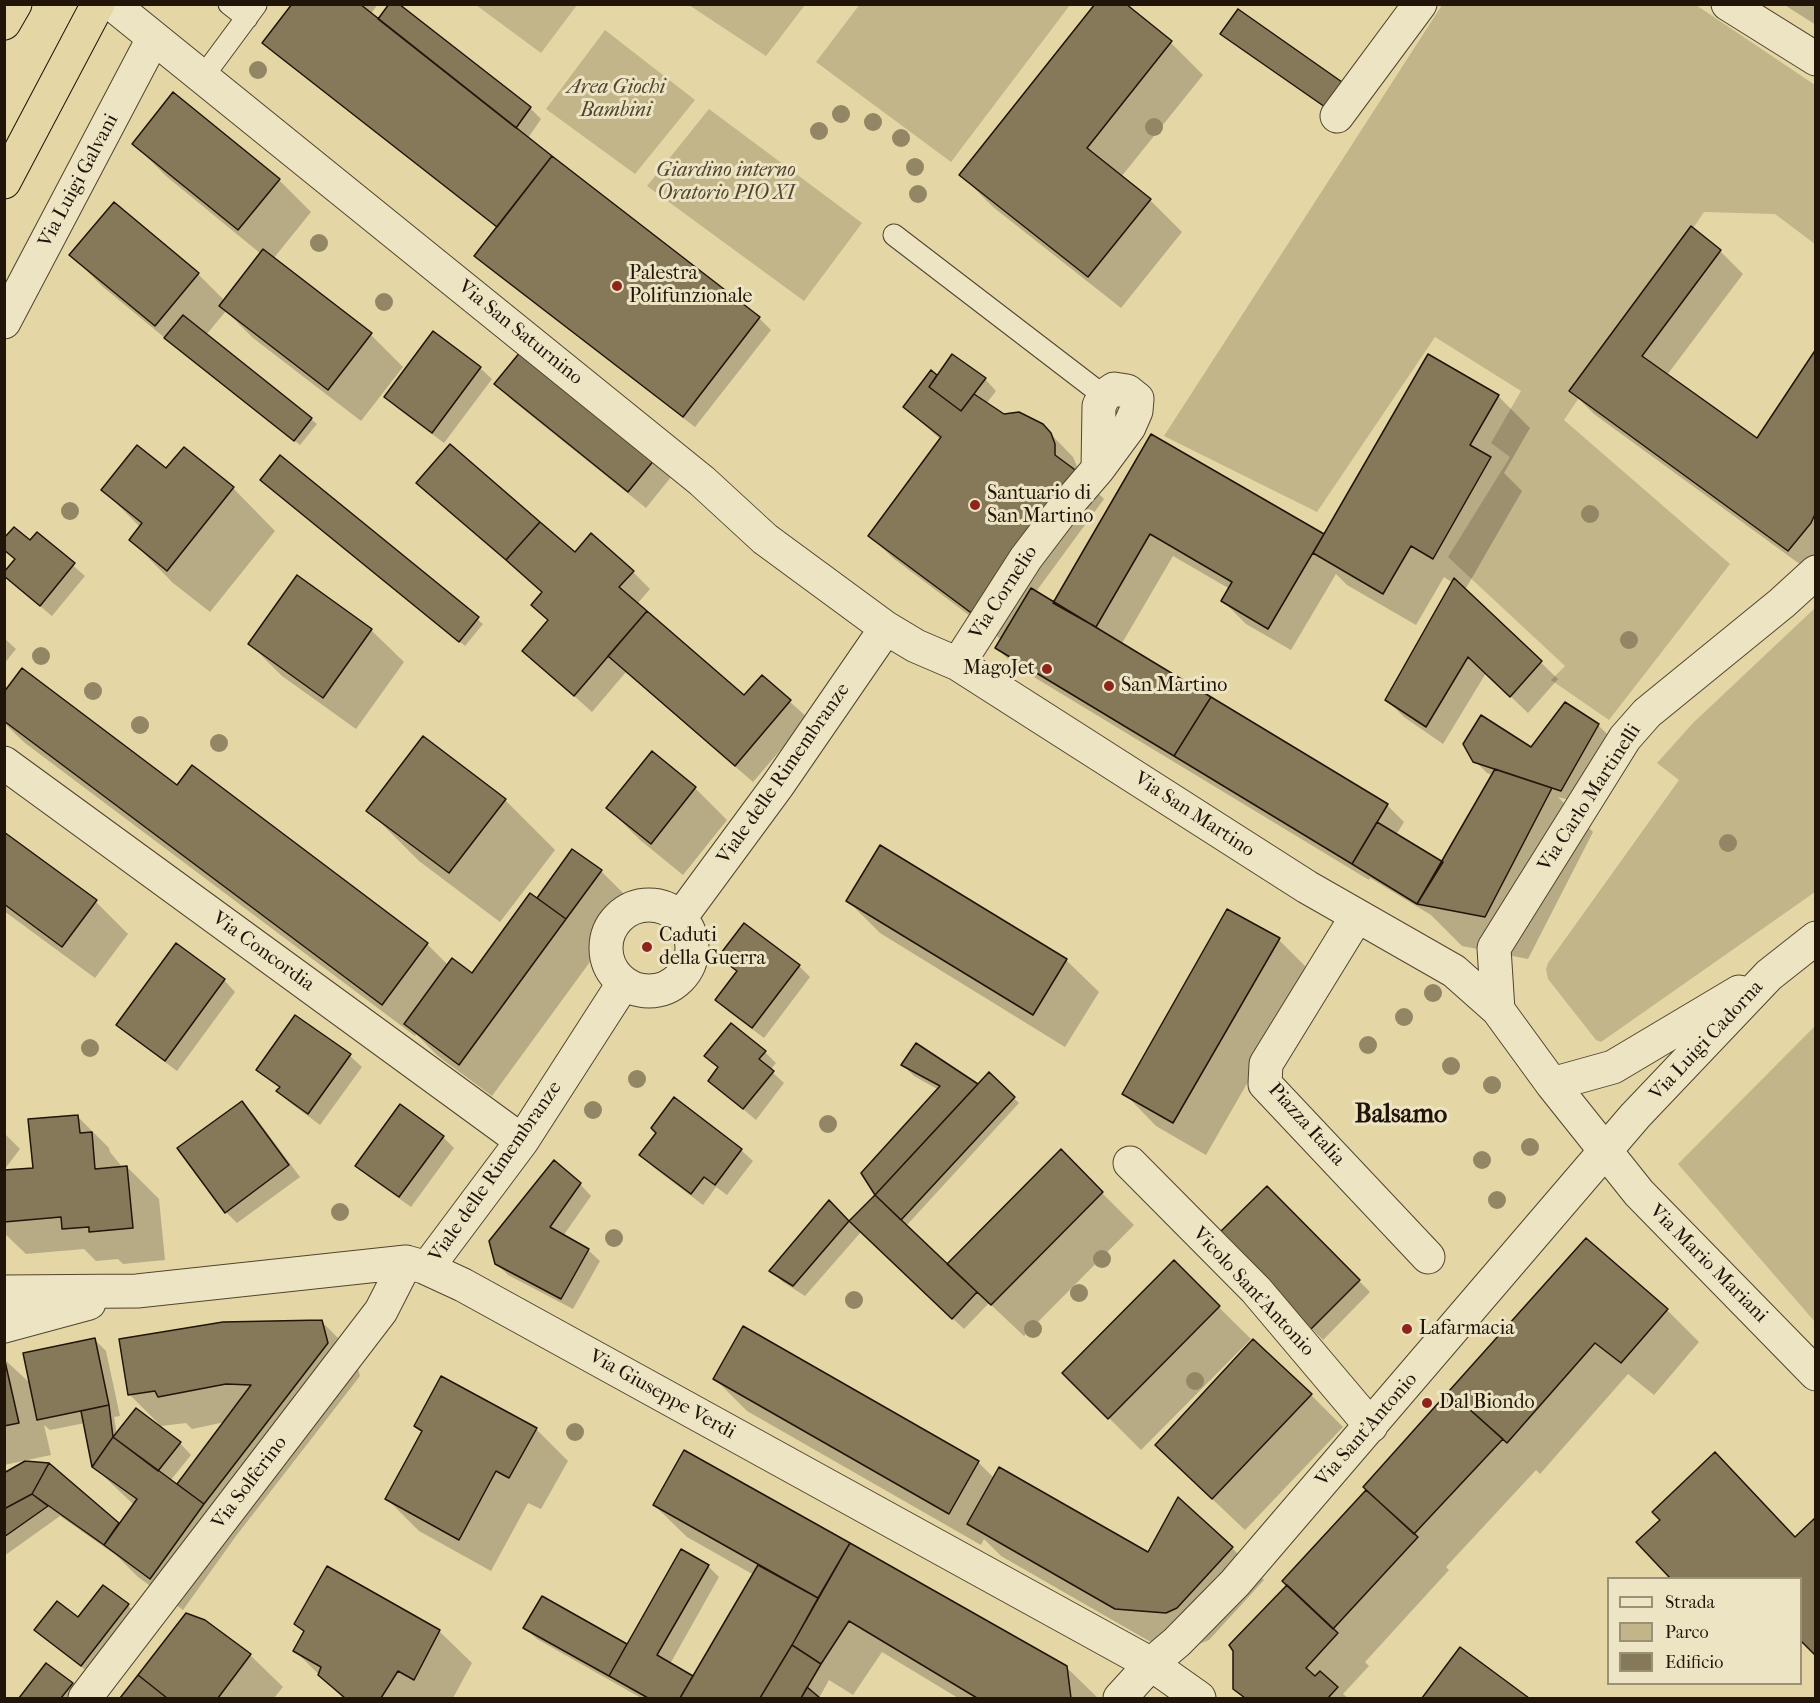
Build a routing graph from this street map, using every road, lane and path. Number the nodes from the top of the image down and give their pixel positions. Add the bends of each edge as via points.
1 (15, 4) edge
2 (112, 4) edge
3 (229, 4) edge
4 (1420, 4) edge
5 (1728, 4) edge
6 (251, 12) edge
7 (91, 18) edge
8 (4, 23) edge
9 (153, 39) junction
10 (1815, 59) edge
11 (202, 78) junction
12 (1337, 116) dead end
13 (4, 182) edge
14 (894, 236) dead end
15 (4, 322) edge
16 (1104, 396) joint
17 (1815, 572) edge
18 (886, 628) junction
19 (958, 664) junction
20 (4, 763) edge
21 (1357, 916) junction
22 (680, 918) junction
23 (1815, 938) edge
24 (1494, 948) junction
25 (1454, 970) junction
26 (1769, 975) junction
27 (623, 984) junction
28 (1498, 1010) junction
29 (1552, 1084) junction
30 (522, 1141) junction
31 (1604, 1151) junction
32 (1130, 1162) dead end
33 (1428, 1257) dead end
34 (416, 1265) junction
35 (137, 1291) junction
36 (5, 1292) edge
37 (4, 1326) edge
38 (1815, 1374) edge
39 (1371, 1426) junction
40 (1151, 1664) junction
41 (85, 1698) edge
42 (1120, 1698) edge
43 (1200, 1698) edge

1 - 8 highway
2 - 9 street, Via San Saturnino
3 - 6 lane
4 - 12 street
5 - 10 street
6 - 11 lane
7 - 13 highway
9 - 11 street, Via San Saturnino
9 - 15 street, Via Luigi Galvani
11 - 18 street, Via San Saturnino via 702,481 765,539
14 - 16 lane
16 - 19 street, Via Cornelio via 1114,389 1127,391 1137,399 1129,428 1026,558
17 - 24 street, Via Carlo Martinelli via 1647,713 1625,738
18 - 19 street, Via San Martino
18 - 22 street, Viale delle Rimembranze
19 - 21 street, Via San Martino
20 - 30 street, Via Concordia
21 - 25 street, Via San Martino
21 - 33 street, Piazza Italia via 1266,1064 1265,1084
22 - 27 street via 688,930 692,950 686,971 677,982 650,992
22 - 27 street via 655,905 640,906 615,920 605,947 613,974
23 - 26 street, Via Luigi Cadorna
24 - 25 street, Via Carlo Martinelli
24 - 28 street
25 - 28 street, Via San Martino
26 - 29 street via 1613,1067
26 - 31 street, Via Luigi Cadorna
27 - 30 street, Viale delle Rimembranze
28 - 29 street
29 - 31 street
30 - 34 street, Viale delle Rimembranze
31 - 38 street, Via Mario Mariani via 1639,1193
31 - 39 street, Via Sant'Antonio
32 - 39 street, Vicolo Sant'Antonio via 1256,1290
34 - 35 street
34 - 40 street, Via Giuseppe Verdi via 463,1285
34 - 41 street, Via Solferino
35 - 36 street
35 - 37 street
39 - 40 street, Via Sant'Antonio via 1235,1583
40 - 42 street, Via Sant'Antonio
40 - 43 street, Via Giuseppe Verdi

